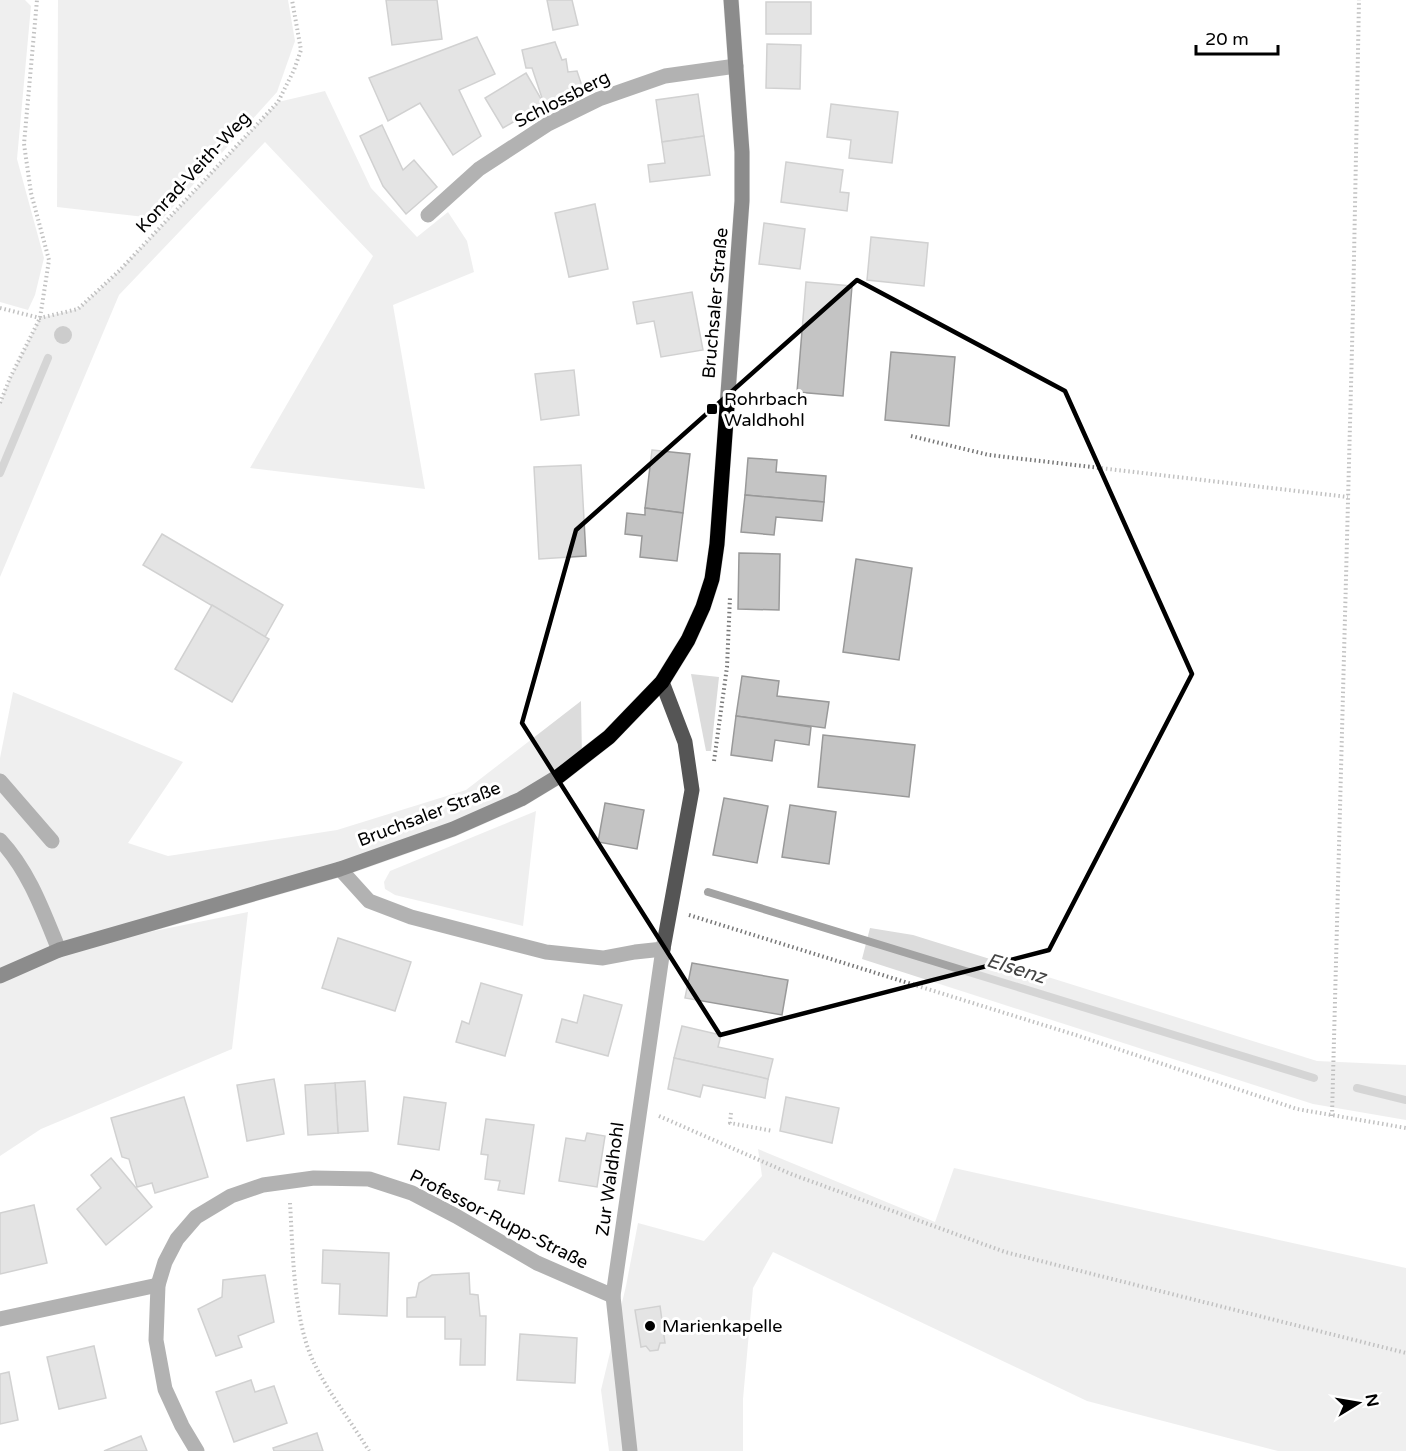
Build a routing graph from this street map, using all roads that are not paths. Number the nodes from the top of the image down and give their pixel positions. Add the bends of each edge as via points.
1 (731, 0) edge
2 (736, 66) junction
3 (428, 215) dead end
4 (662, 682) junction
5 (0, 781) edge
6 (0, 840) edge
7 (52, 841) dead end
8 (340, 869) junction
9 (663, 949) junction
10 (59, 950) junction
11 (0, 976) edge
12 (158, 1285) junction
13 (613, 1296) junction
14 (0, 1319) edge
15 (197, 1451) edge
16 (630, 1451) edge

1 - 2 main road, Bruchsaler Straße
2 - 3 street, Schlossberg via 665,76 599,99 548,124 479,169
2 - 4 main road, Bruchsaler Straße via 742,201 717,544 703,607
4 - 8 main road, Bruchsaler Straße via 609,737 559,776 520,799 453,830
4 - 9 street, Zur Waldhohl via 685,742 692,790
5 - 7 street
6 - 10 street via 33,887
8 - 9 street via 369,901 411,917 546,952 603,958
8 - 10 main road, Bruchsaler Straße
9 - 13 street, Zur Waldhohl
10 - 11 main road, Bruchsaler Straße
12 - 13 street, Professor-Rupp-Straße via 177,1239 196,1217 231,1196 289,1181 369,1179 412,1193 537,1263
12 - 14 street
12 - 15 street, Professor-Rupp-Straße via 156,1340 165,1389
13 - 16 street, Zur Waldhohl

